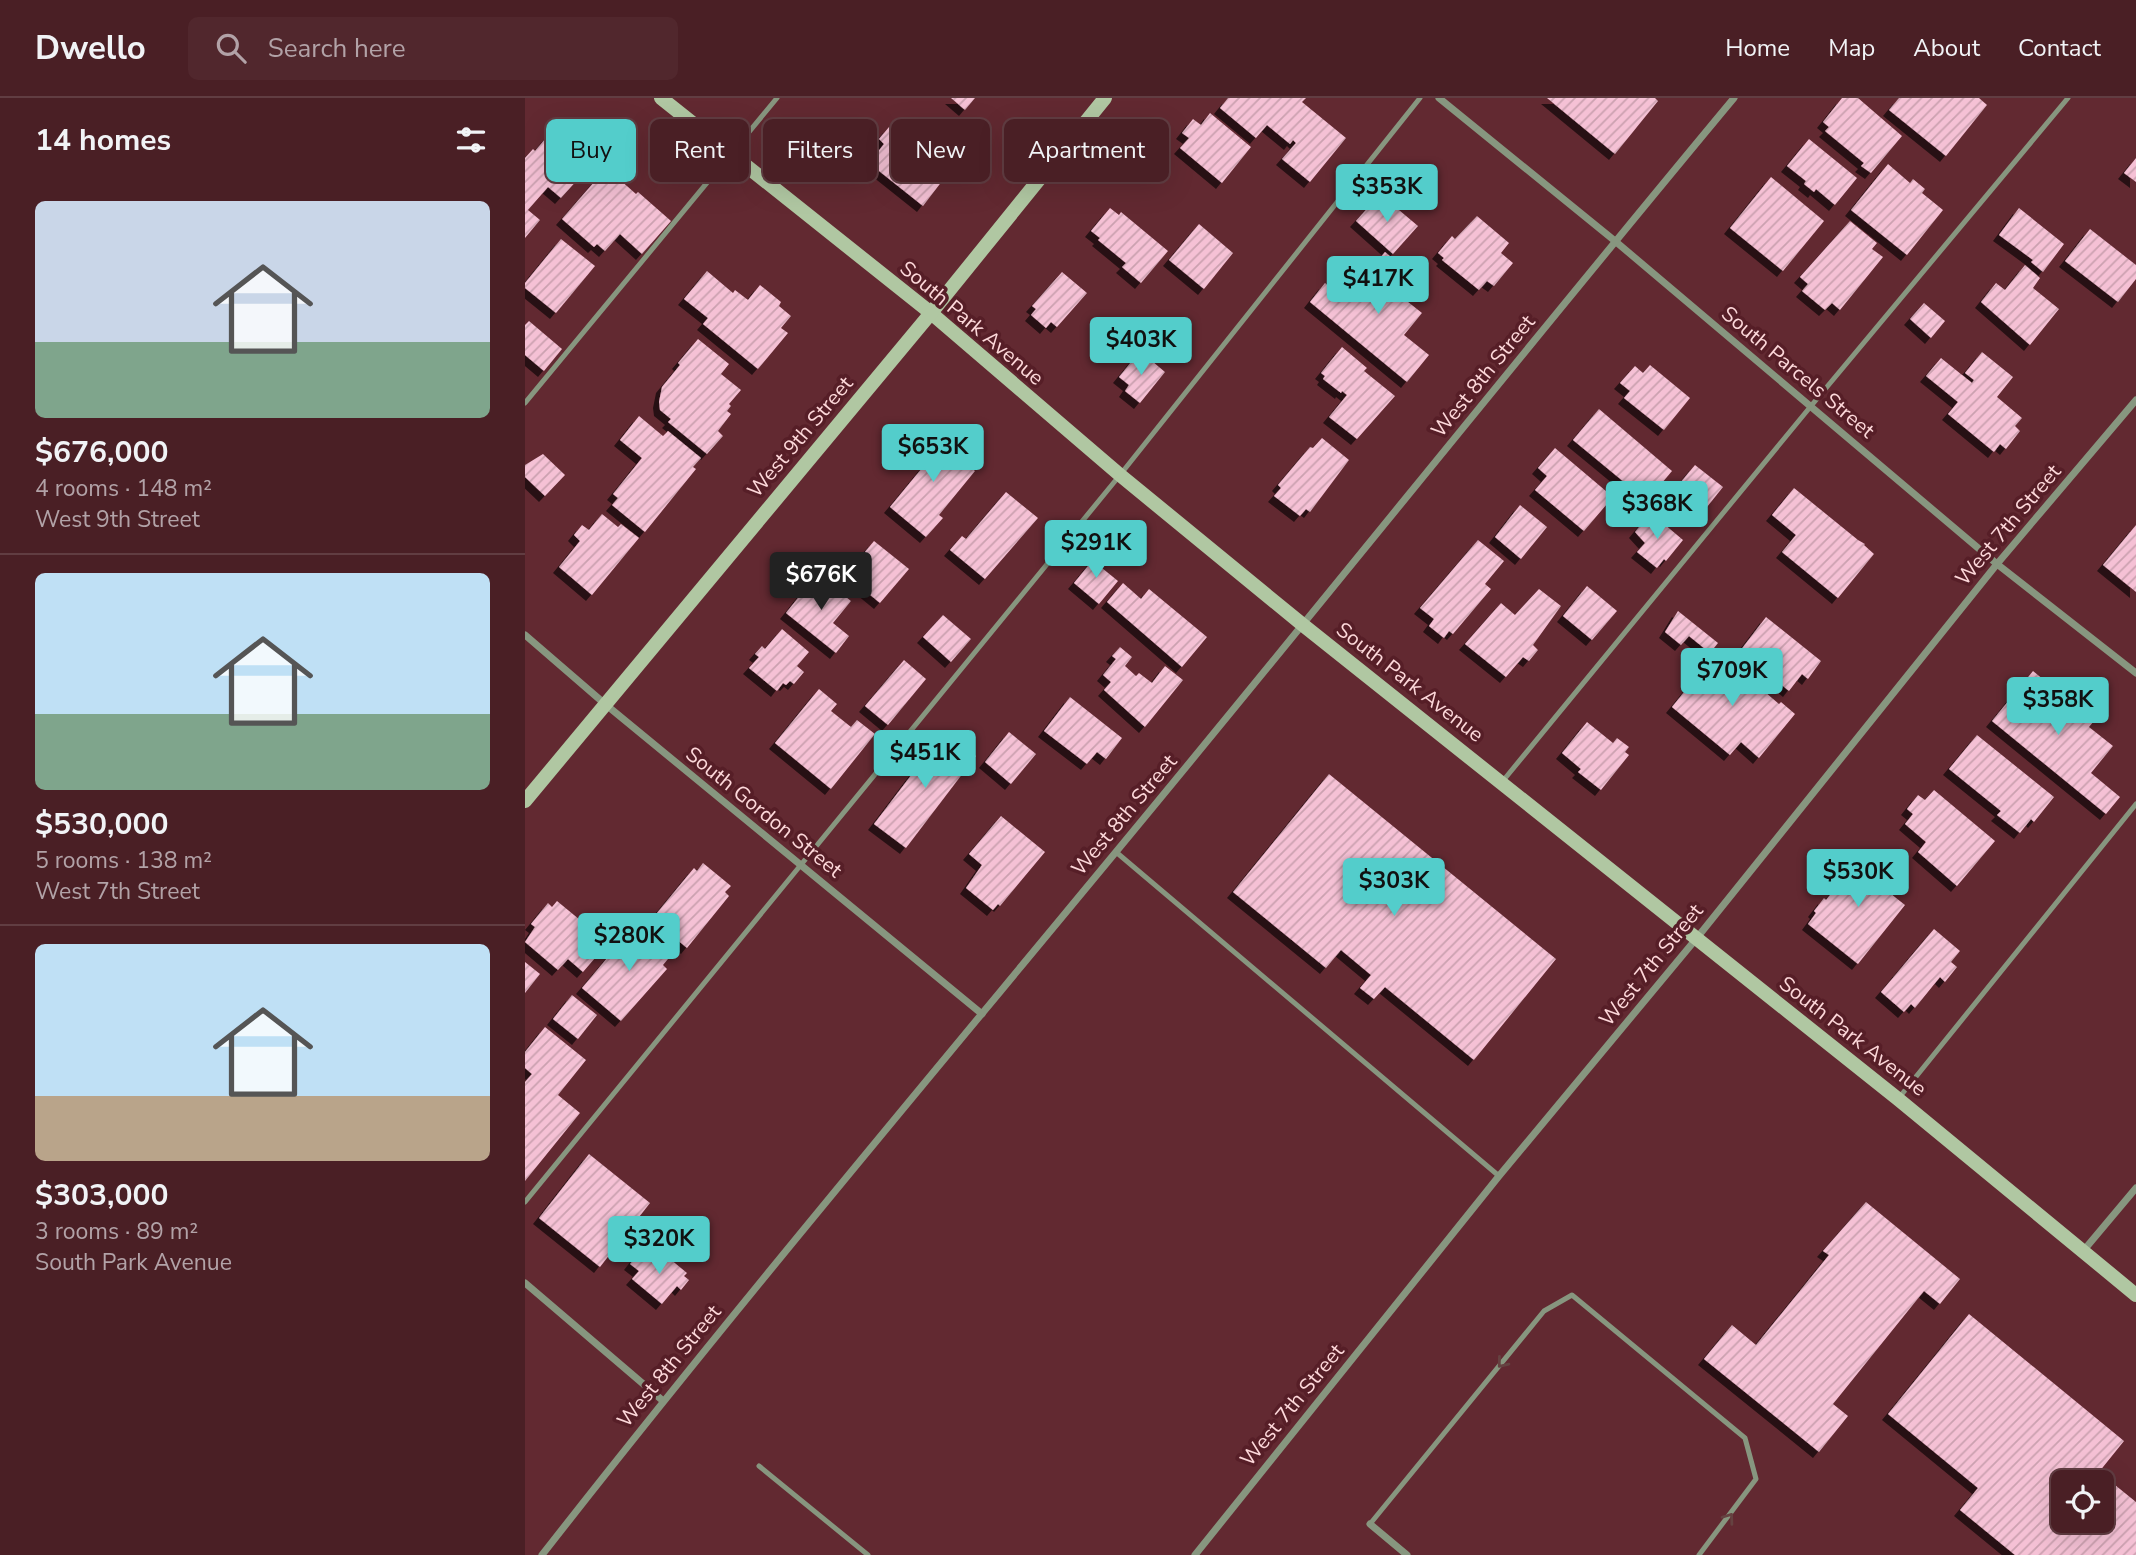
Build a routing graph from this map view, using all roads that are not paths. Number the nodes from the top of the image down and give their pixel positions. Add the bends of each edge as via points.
1 (661, 98) edge
2 (777, 98) edge
3 (1105, 98) edge
4 (1420, 98) edge
5 (1439, 98) edge
6 (1734, 98) edge
7 (2068, 98) edge
8 (686, 119) edge
9 (749, 131) edge
10 (749, 170) edge
11 (706, 182) edge
12 (1615, 241) junction
13 (931, 313) junction
14 (2136, 400) edge
15 (525, 403) edge
16 (1811, 406) junction
17 (1120, 475) junction
18 (1997, 564) junction
19 (1303, 625) junction
20 (525, 635) edge
21 (2136, 673) edge
22 (605, 704) junction
23 (1502, 782) junction
24 (525, 801) edge
25 (2136, 804) edge
26 (1116, 852) junction
27 (800, 864) junction
28 (1696, 939) junction
29 (982, 1014) junction
30 (1898, 1099) junction
31 (1499, 1175) junction
32 (2136, 1188) edge
33 (525, 1202) edge
34 (2084, 1250) junction
35 (525, 1283) edge
36 (2136, 1295) edge
37 (662, 1401) junction
38 (759, 1466) dead end
39 (1370, 1524) joint
40 (542, 1555) edge
41 (868, 1555) edge
42 (1195, 1555) edge
43 (1407, 1555) edge
44 (1699, 1555) edge

1 - 8 street, South Park Avenue
2 - 9 lane
3 - 13 street, West 9th Street
4 - 17 lane
5 - 12 street, South Parcels Street
6 - 12 street, West 8th Street
7 - 16 lane
10 - 13 street, South Park Avenue
11 - 15 lane
12 - 16 street, South Parcels Street
12 - 19 street, West 8th Street
13 - 17 street, South Park Avenue
13 - 22 street, West 9th Street
14 - 18 street, West 7th Street
16 - 18 street, South Parcels Street
16 - 23 lane
17 - 19 street, South Park Avenue
17 - 27 lane
18 - 21 street, South Parcels Street
18 - 28 street, West 7th Street
19 - 23 street, South Park Avenue
19 - 26 street, West 8th Street
20 - 22 street, South Gordon Street
22 - 24 street, West 9th Street
22 - 27 street, South Gordon Street
23 - 28 street, South Park Avenue
25 - 30 lane
26 - 29 street, West 8th Street
26 - 31 lane
27 - 29 street, South Gordon Street
27 - 33 lane
28 - 30 street, South Park Avenue
28 - 31 street, West 7th Street
29 - 37 street, West 8th Street
30 - 34 street, South Park Avenue
31 - 42 street, West 7th Street
32 - 34 street
34 - 36 street, South Park Avenue
35 - 37 street
37 - 40 street, West 8th Street
38 - 41 lane
39 - 43 street
44 -> 39 lane via 1756,1479 1745,1438 1573,1295 1546,1310

